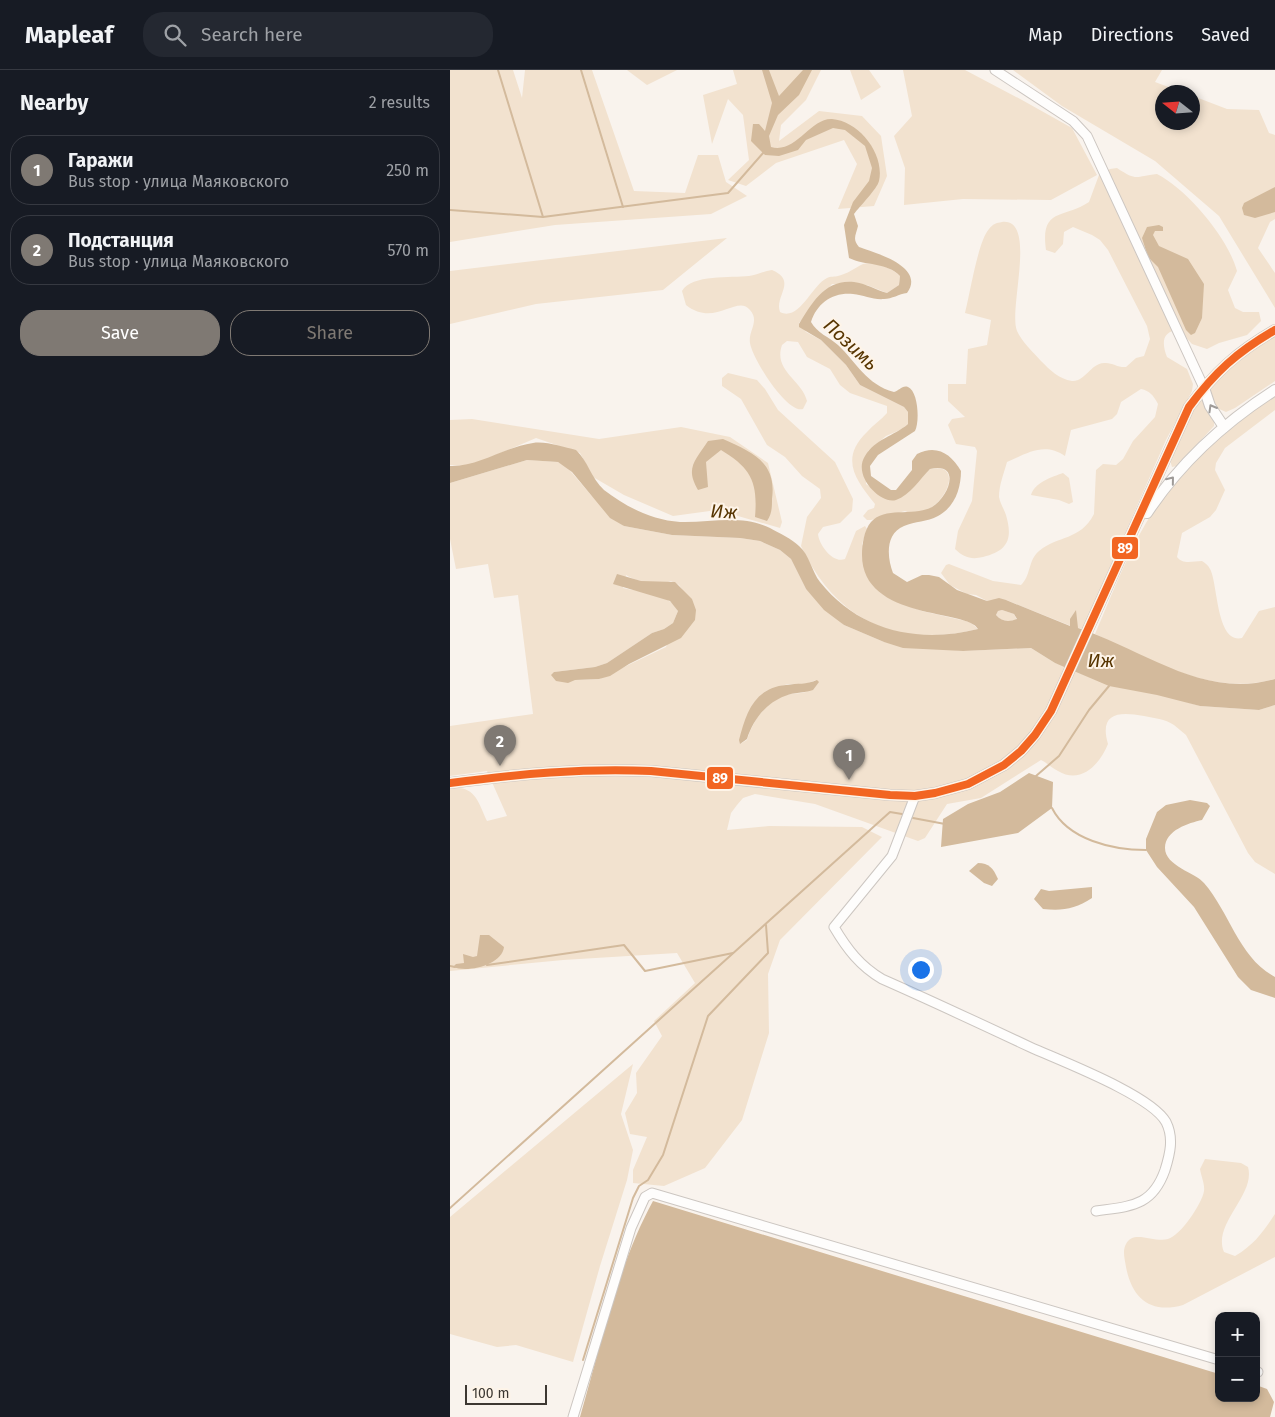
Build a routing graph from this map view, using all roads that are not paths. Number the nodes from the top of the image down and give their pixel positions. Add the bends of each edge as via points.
1 (995, 70) edge
2 (1275, 330) edge
3 (1204, 388) junction
4 (1275, 390) edge
5 (1224, 427) junction
6 (1125, 550) junction
7 (450, 783) edge
8 (915, 796) junction
9 (1096, 1211) dead end
10 (1215, 1359) edge
11 (573, 1417) edge

1 - 3 street via 1078,124 1086,136
2 - 3 main road via 1234,357 1214,374
5 -> 3 main road via 1210,406
3 - 6 main road via 1181,422
4 - 5 main road
6 -> 5 main road via 1166,485
6 - 8 main road via 1066,683 1036,735 1004,765 968,784
7 - 8 main road via 538,772 611,769
8 - 9 street via 892,856 834,927 866,970 1109,1082 1155,1110 1166,1122 1171,1138 1169,1156 1154,1191 1136,1205
10 - 11 street via 652,1193 645,1197 631,1228

